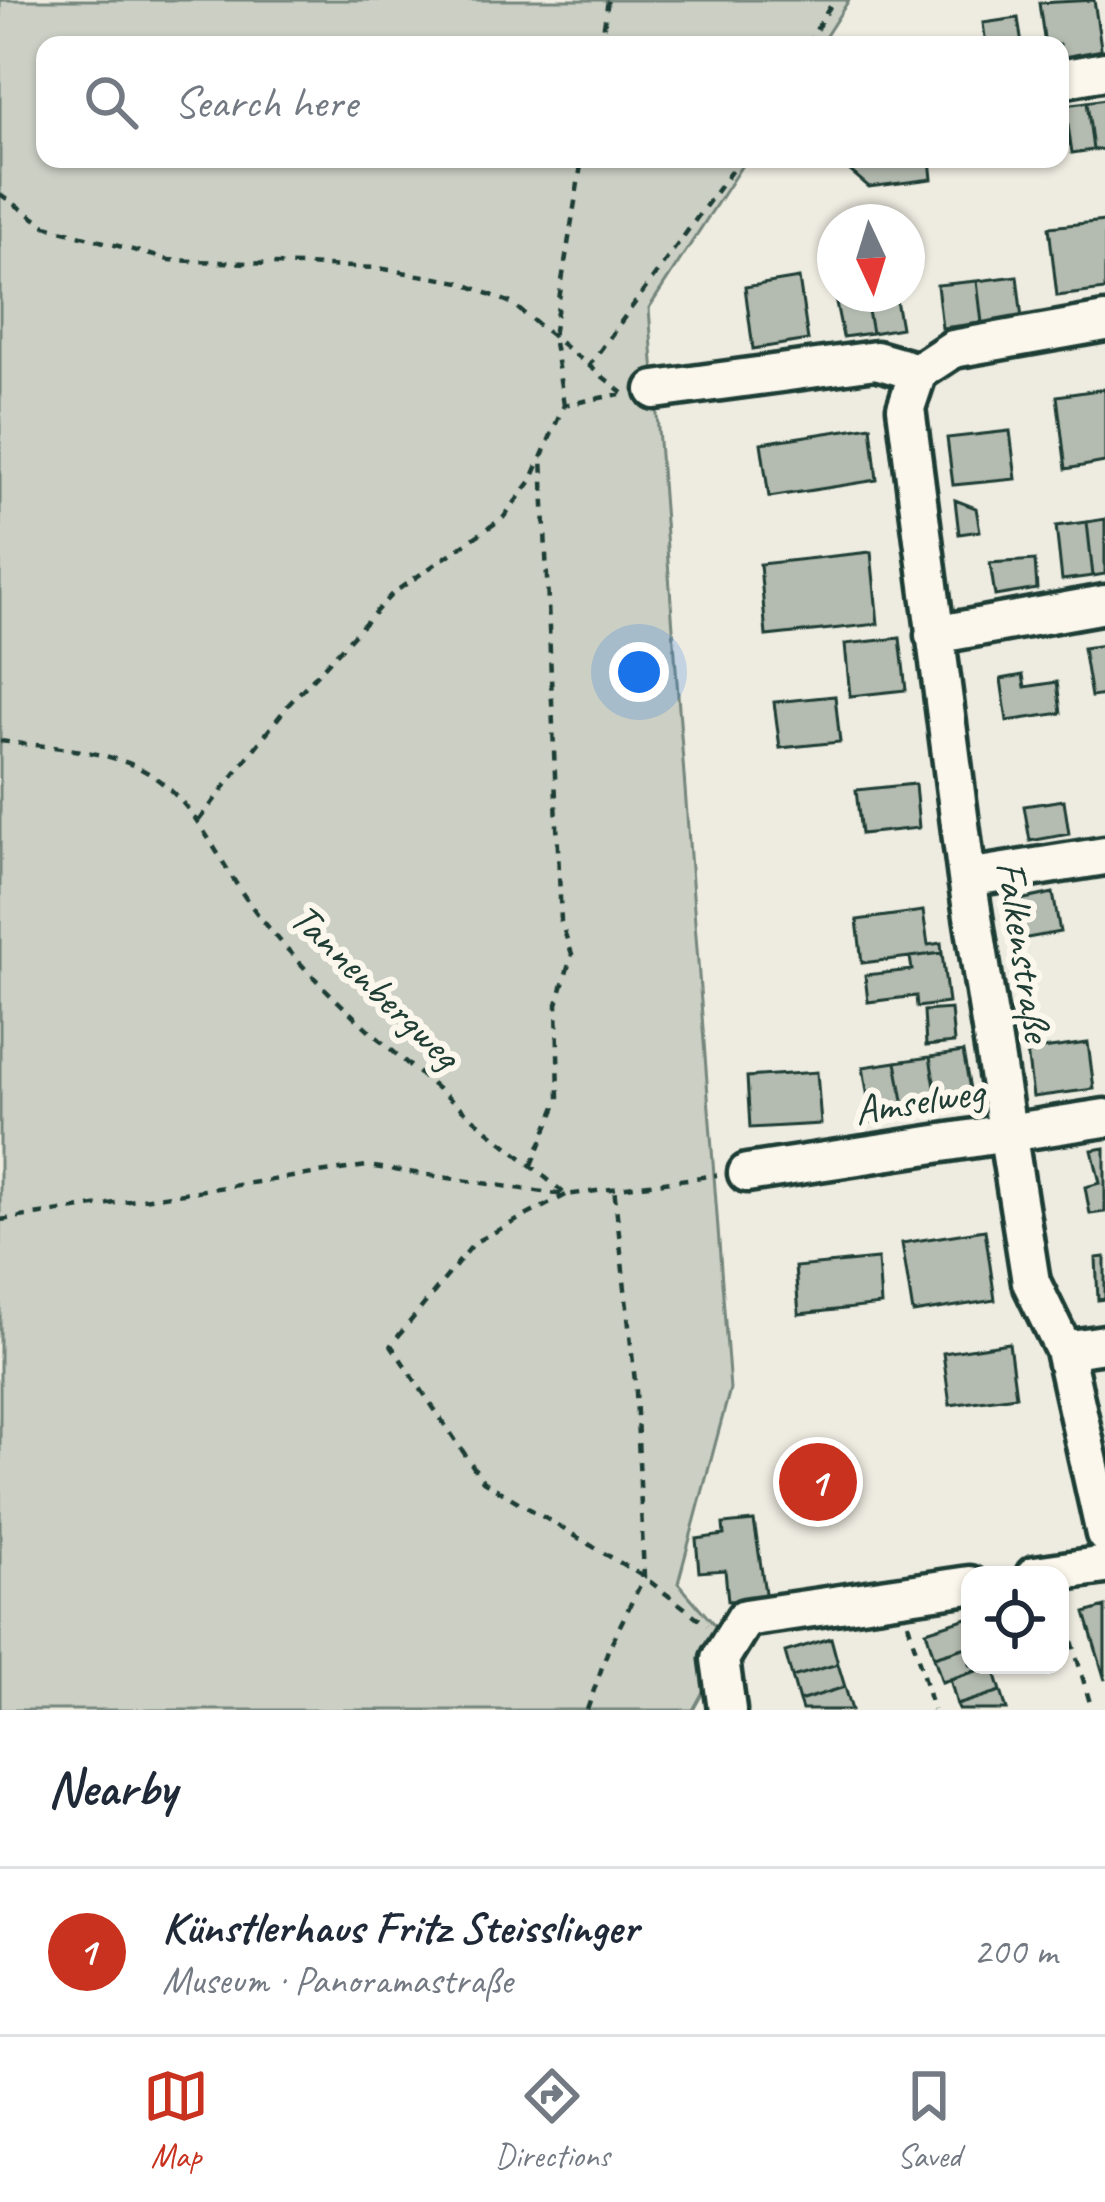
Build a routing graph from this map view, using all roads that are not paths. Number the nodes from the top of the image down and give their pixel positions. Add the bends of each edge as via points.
1 (1105, 71) edge
2 (1069, 78) edge
3 (1105, 322) edge
4 (918, 372) junction
5 (639, 391) road end
6 (1105, 604) edge
7 (934, 635) junction
8 (1105, 856) edge
9 (967, 878) junction
10 (1105, 1118) edge
11 (1006, 1134) junction
12 (747, 1173) road end
13 (1105, 1344) edge
14 (1064, 1350) junction
15 (1105, 1534) edge
16 (1105, 1565) edge
17 (1069, 1570) edge
18 (961, 1586) edge
19 (727, 1710) edge

1 - 2 street
3 - 4 street via 952,349
4 - 5 street via 876,361
4 - 7 street, Falkenstraße via 906,408
6 - 7 street
7 - 9 street, Falkenstraße
8 - 9 street
9 - 11 street, Falkenstraße
10 - 11 street, Amselweg
11 - 12 street, Amselweg
11 - 14 street, Falkenstraße via 1031,1282
13 - 14 street
14 - 15 street, Falkenstraße
16 - 17 street
18 - 19 street via 737,1631 720,1659

